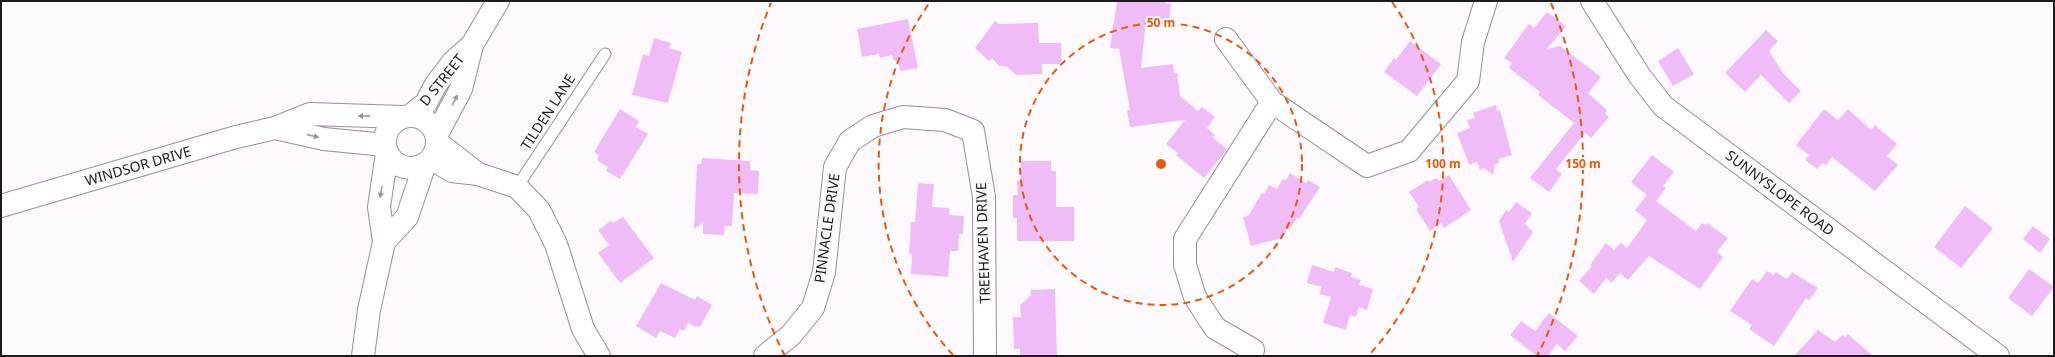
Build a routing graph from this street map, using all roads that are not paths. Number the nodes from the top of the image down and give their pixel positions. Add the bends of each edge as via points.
1 (498, 1) edge
2 (1486, 1) edge
3 (1592, 1) edge
4 (1226, 39) dead end
5 (472, 45) junction
6 (605, 54) dead end
7 (1272, 102) junction
8 (407, 116) junction
9 (275, 128) junction
10 (973, 131) joint
11 (386, 149) junction
12 (433, 150) junction
13 (517, 187) junction
14 (1, 206) edge
15 (384, 242) junction
16 (1253, 350) dead end
17 (364, 356) edge
18 (599, 356) edge
19 (765, 356) edge
20 (985, 356) edge
21 (1998, 356) edge

1 - 5 street, D STREET
2 - 7 street via 1473,42 1468,81 1409,151 1366,166
3 - 21 street, SUNNYSLOPE ROAD via 1639,75 1663,106
4 - 7 street
5 - 8 street, D STREET via 453,62 436,84 426,103
12 -> 5 street, D STREET via 461,89
6 - 13 lane, TILDEN LANE
7 - 16 street via 1185,239 1185,265 1195,297 1215,328
8 -> 9 street, WINDSOR DRIVE via 310,114
8 - 11 street via 389,127 385,136
8 - 12 street via 420,116 433,126
9 -> 11 street, WINDSOR DRIVE
9 - 14 street, WINDSOR DRIVE via 236,137
10 - 19 street, PINNACLE DRIVE via 945,120 903,117 873,126 850,141 835,167 824,272 813,308 791,335
10 - 20 street, TREEHAVEN DRIVE via 984,197
11 - 12 street via 392,160 400,166 413,168
11 -> 15 street via 379,207
12 - 13 street via 452,171 478,174
12 - 15 street, D STREET via 407,217
13 - 18 street via 539,210 556,244 583,329
15 - 17 street via 369,310

